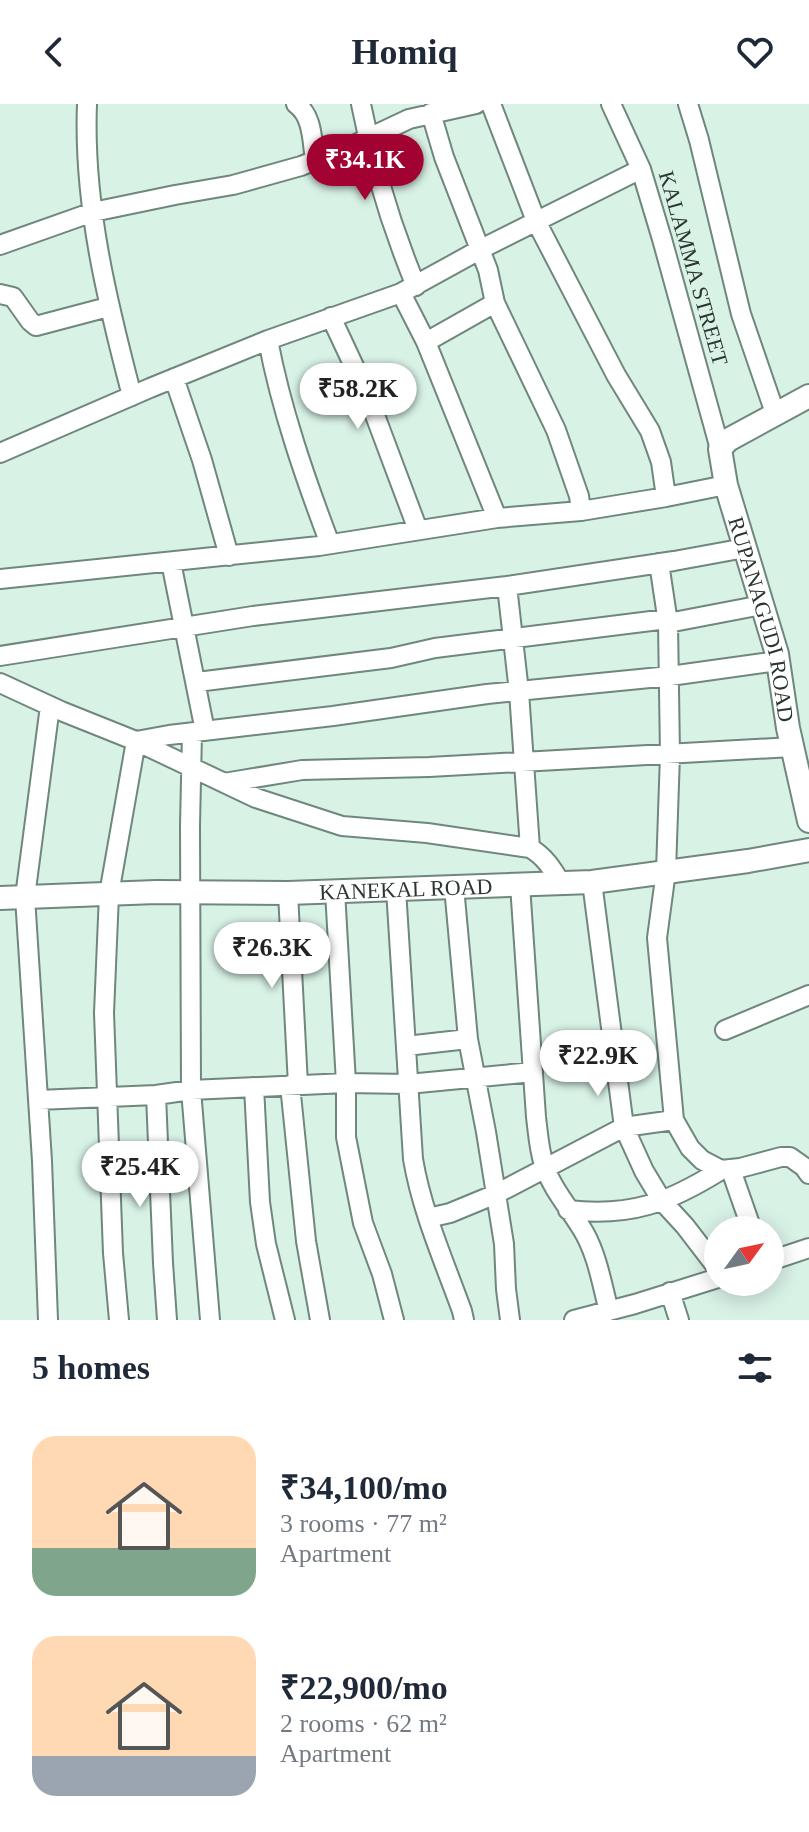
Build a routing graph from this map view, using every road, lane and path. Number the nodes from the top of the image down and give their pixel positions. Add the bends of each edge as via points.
1 (87, 104) edge
2 (296, 104) edge
3 (361, 104) edge
4 (476, 104) edge
5 (491, 104) edge
6 (611, 104) edge
7 (688, 104) edge
8 (438, 109) edge
9 (368, 138) junction
10 (315, 160) junction
11 (641, 169) junction
12 (93, 212) junction
13 (536, 221) junction
14 (0, 245) edge
15 (481, 249) junction
16 (408, 289) junction
17 (0, 294) edge
18 (495, 303) junction
19 (108, 307) junction
20 (331, 317) junction
21 (268, 340) junction
22 (426, 342) junction
23 (174, 378) junction
24 (132, 396) junction
25 (809, 396) edge
26 (772, 415) junction
27 (720, 449) junction
28 (0, 453) edge
29 (726, 485) junction
30 (666, 497) junction
31 (581, 511) junction
32 (497, 518) junction
33 (418, 530) junction
34 (330, 544) junction
35 (745, 548) junction
36 (229, 556) junction
37 (171, 562) junction
38 (659, 563) junction
39 (0, 579) edge
40 (507, 586) junction
41 (762, 605) junction
42 (668, 621) junction
43 (185, 628) junction
44 (513, 639) junction
45 (0, 656) edge
46 (778, 661) junction
47 (670, 676) junction
48 (197, 682) junction
49 (0, 683) edge
50 (519, 692) junction
51 (50, 706) junction
52 (199, 732) junction
53 (136, 741) junction
54 (792, 747) junction
55 (670, 755) junction
56 (523, 762) junction
57 (192, 768) junction
58 (224, 783) junction
59 (809, 821) edge
60 (530, 848) junction
61 (809, 850) edge
62 (666, 871) junction
63 (560, 882) junction
64 (592, 882) junction
65 (520, 885) junction
66 (454, 887) junction
67 (396, 889) junction
68 (335, 891) junction
69 (190, 893) junction
70 (288, 893) junction
71 (109, 894) junction
72 (25, 897) junction
73 (0, 898) edge
74 (809, 995) edge
75 (725, 1030) dead end
76 (468, 1039) junction
77 (406, 1046) junction
78 (533, 1072) junction
79 (475, 1078) junction
80 (346, 1083) junction
81 (408, 1084) junction
82 (294, 1085) junction
83 (254, 1087) junction
84 (191, 1090) junction
85 (156, 1095) junction
86 (108, 1098) junction
87 (38, 1100) junction
88 (674, 1120) junction
89 (624, 1127) junction
90 (545, 1168) junction
91 (726, 1170) junction
92 (809, 1174) edge
93 (496, 1194) junction
94 (662, 1201) junction
95 (568, 1210) junction
96 (746, 1216) edge
97 (428, 1218) junction
98 (809, 1248) edge
99 (704, 1251) edge
100 (784, 1256) edge
101 (704, 1282) edge
102 (670, 1292) junction
103 (609, 1311) junction
104 (637, 1312) edge
105 (48, 1320) edge
106 (119, 1320) edge
107 (167, 1320) edge
108 (210, 1320) edge
109 (285, 1320) edge
110 (320, 1320) edge
111 (394, 1320) edge
112 (464, 1320) edge
113 (510, 1320) edge
114 (574, 1320) edge
115 (679, 1320) edge

1 - 12 street via 85,145
2 - 10 street via 308,116
3 - 9 street
4 - 8 street
5 - 13 street
6 - 11 street, KALAMMA STREET
7 - 26 street
8 - 9 street
8 - 15 street via 444,157
9 - 10 street
9 - 16 street via 404,257
10 - 12 street via 233,185
11 - 13 street
11 - 27 street, KALAMMA STREET
12 - 14 street
12 - 19 street
13 - 15 street
13 - 30 street via 650,431
15 - 16 street
15 - 18 street
16 - 20 street
16 - 22 street
17 - 19 street via 13,297 36,326
18 - 22 street
18 - 31 street via 556,430
19 - 24 street
20 - 21 street
20 - 33 street via 367,394
21 - 23 street
21 - 34 street
22 - 32 street
23 - 24 street
23 - 36 street
24 - 28 street
25 - 26 main road
26 - 27 main road
27 - 29 main road, RUPANAGUDI ROAD
29 - 30 street
29 - 35 main road, RUPANAGUDI ROAD
30 - 31 street
31 - 32 street
32 - 33 street
33 - 34 street
34 - 36 street
35 - 38 street
35 - 41 main road, RUPANAGUDI ROAD
36 - 37 street
37 - 39 street
37 - 43 street
38 - 40 street
38 - 42 street
40 - 43 street
40 - 44 street
41 - 42 street
41 - 46 main road, RUPANAGUDI ROAD
42 - 44 street
42 - 47 street
43 - 45 street
43 - 48 street
44 - 48 street
44 - 50 street
46 - 47 street
46 - 54 main road, RUPANAGUDI ROAD
47 - 50 street
47 - 55 street
48 - 52 street
49 - 51 street
50 - 52 street
50 - 56 street
51 - 53 street
51 - 72 street
52 - 53 street
52 - 57 street
53 - 57 street
53 - 71 street
54 - 55 street
54 - 59 main road, RUPANAGUDI ROAD
55 - 56 street
55 - 62 street
56 - 58 street via 302,770
56 - 60 street
57 - 58 street
57 - 69 street
58 - 60 street via 342,826
60 - 63 street
61 - 62 main road, KANEKAL ROAD
62 - 64 main road, KANEKAL ROAD
62 - 88 street via 657,938
63 - 64 main road, KANEKAL ROAD
63 - 65 main road, KANEKAL ROAD
64 - 89 street
65 - 66 main road, KANEKAL ROAD
65 - 78 street
66 - 67 main road, KANEKAL ROAD
66 - 76 street
67 - 68 main road, KANEKAL ROAD
67 - 77 street
68 - 70 main road, KANEKAL ROAD
68 - 80 street
69 - 70 main road, KANEKAL ROAD
69 - 71 main road, KANEKAL ROAD
69 - 84 street
70 - 82 street
71 - 72 main road, KANEKAL ROAD
71 - 86 street via 104,1013
72 - 73 main road, KANEKAL ROAD
72 - 87 street
74 - 75 street
76 - 77 street
76 - 79 street
77 - 81 street
78 - 79 street
78 - 90 street
79 - 81 street
79 - 93 street
80 - 81 street
80 - 82 street
80 - 111 street via 350,1162
81 - 97 street via 413,1159
82 - 83 street
82 - 110 street via 306,1241
83 - 84 street
83 - 109 street via 260,1202
84 - 85 street
84 - 108 street
85 - 86 street
85 - 107 street
86 - 87 street
86 - 106 street
87 - 105 street
88 - 89 street
88 - 91 street via 702,1160
89 - 90 street
89 - 94 street
90 - 93 street
90 - 95 street
91 - 92 street via 790,1157
91 - 94 street
91 - 96 street
93 - 97 street
93 - 113 street
94 - 95 street via 624,1211
94 - 99 street
95 - 103 street via 594,1255
97 - 112 street
98 - 100 street
101 - 102 street
102 - 104 street
102 - 115 street
103 - 104 street
103 - 114 street

